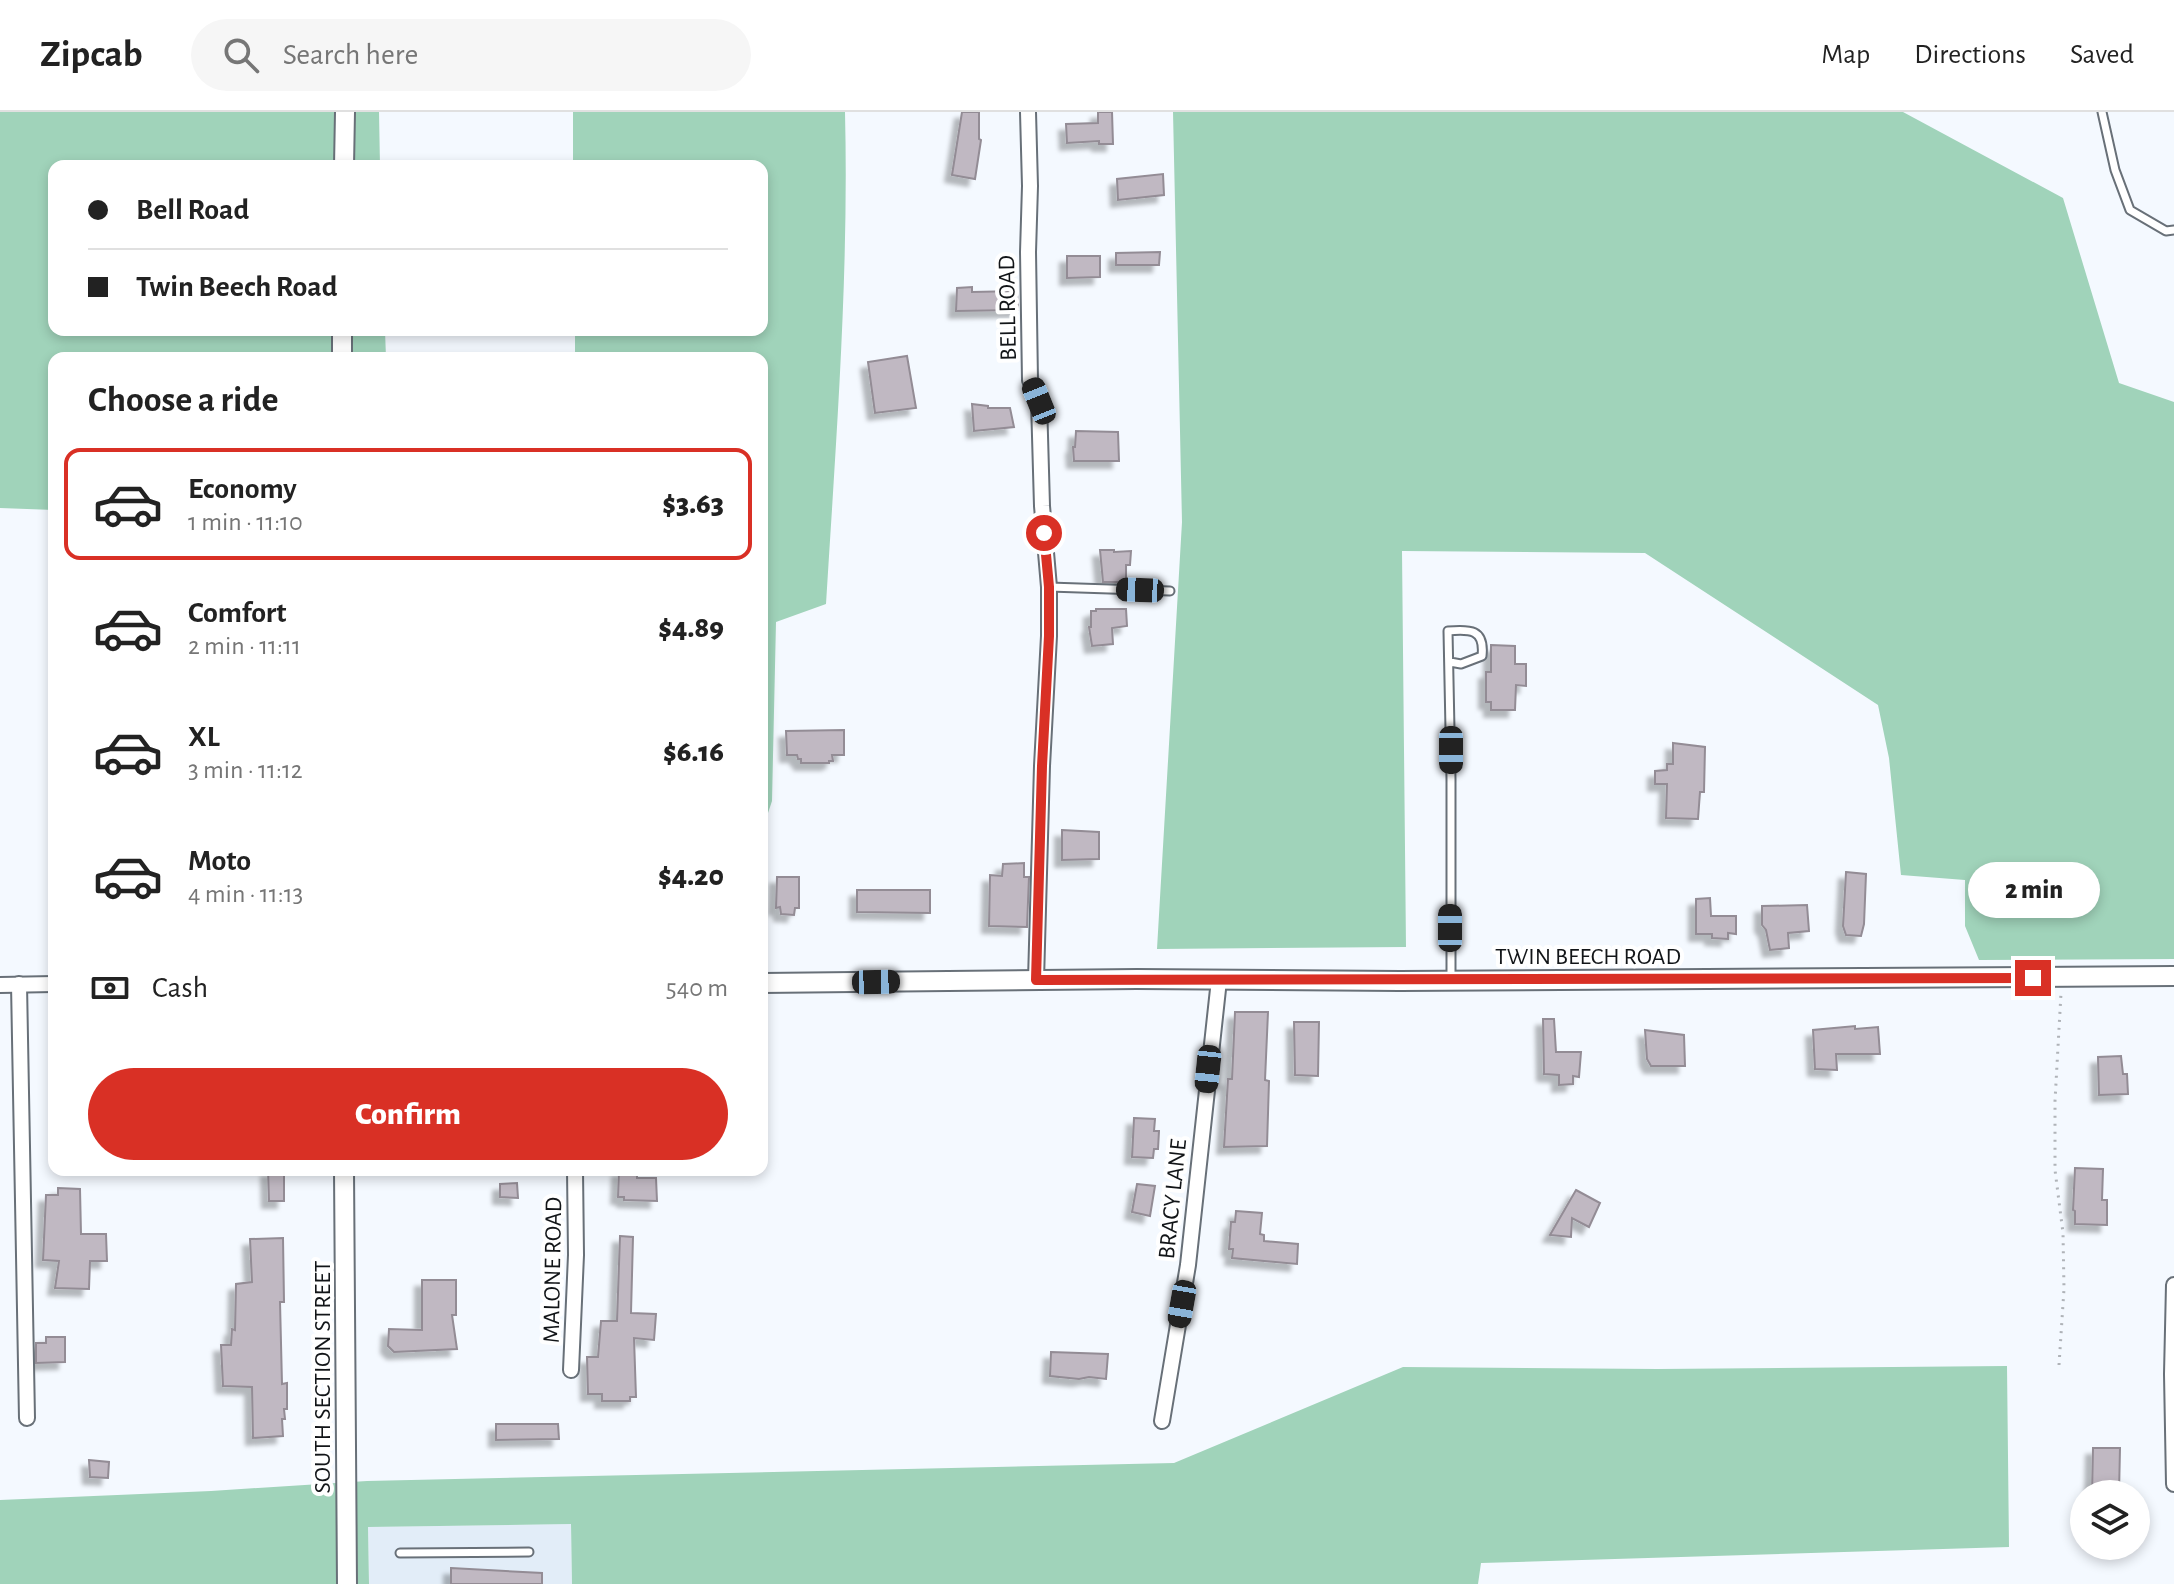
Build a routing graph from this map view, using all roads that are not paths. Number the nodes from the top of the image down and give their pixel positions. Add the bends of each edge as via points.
1 (345, 112) edge
2 (1028, 112) edge
3 (2102, 112) edge
4 (344, 160) edge
5 (2174, 230) edge
6 (1049, 587) junction
7 (1170, 591) dead end
8 (1450, 662) junction
9 (2174, 976) edge
10 (1036, 980) junction
11 (1219, 980) junction
12 (1451, 980) junction
13 (768, 983) edge
14 (19, 984) junction
15 (48, 984) edge
16 (0, 985) edge
17 (344, 1176) edge
18 (575, 1176) edge
19 (2174, 1285) edge
20 (571, 1370) dead end
21 (27, 1418) dead end
22 (1162, 1421) dead end
23 (2174, 1484) edge
24 (529, 1552) dead end
25 (400, 1553) dead end
26 (347, 1584) edge

1 - 4 street
2 - 6 street, BELL ROAD via 1030,380 1039,401
3 - 5 lane via 2130,210 2166,231
6 - 7 lane
6 - 10 street, BELL ROAD
8 - 8 lane via 1482,656 1481,638 1464,629 1448,631
8 - 12 lane
9 - 12 street, TWIN BEECH ROAD
10 - 11 street, TWIN BEECH ROAD
10 - 13 street, TWIN BEECH ROAD
11 - 12 street, TWIN BEECH ROAD
11 - 22 street, BRACY LANE via 1188,1265
14 - 15 street
14 - 16 street
14 - 21 street
17 - 26 street, SOUTH SECTION STREET
18 - 20 street, MALONE ROAD
19 - 23 street
24 - 25 lane

